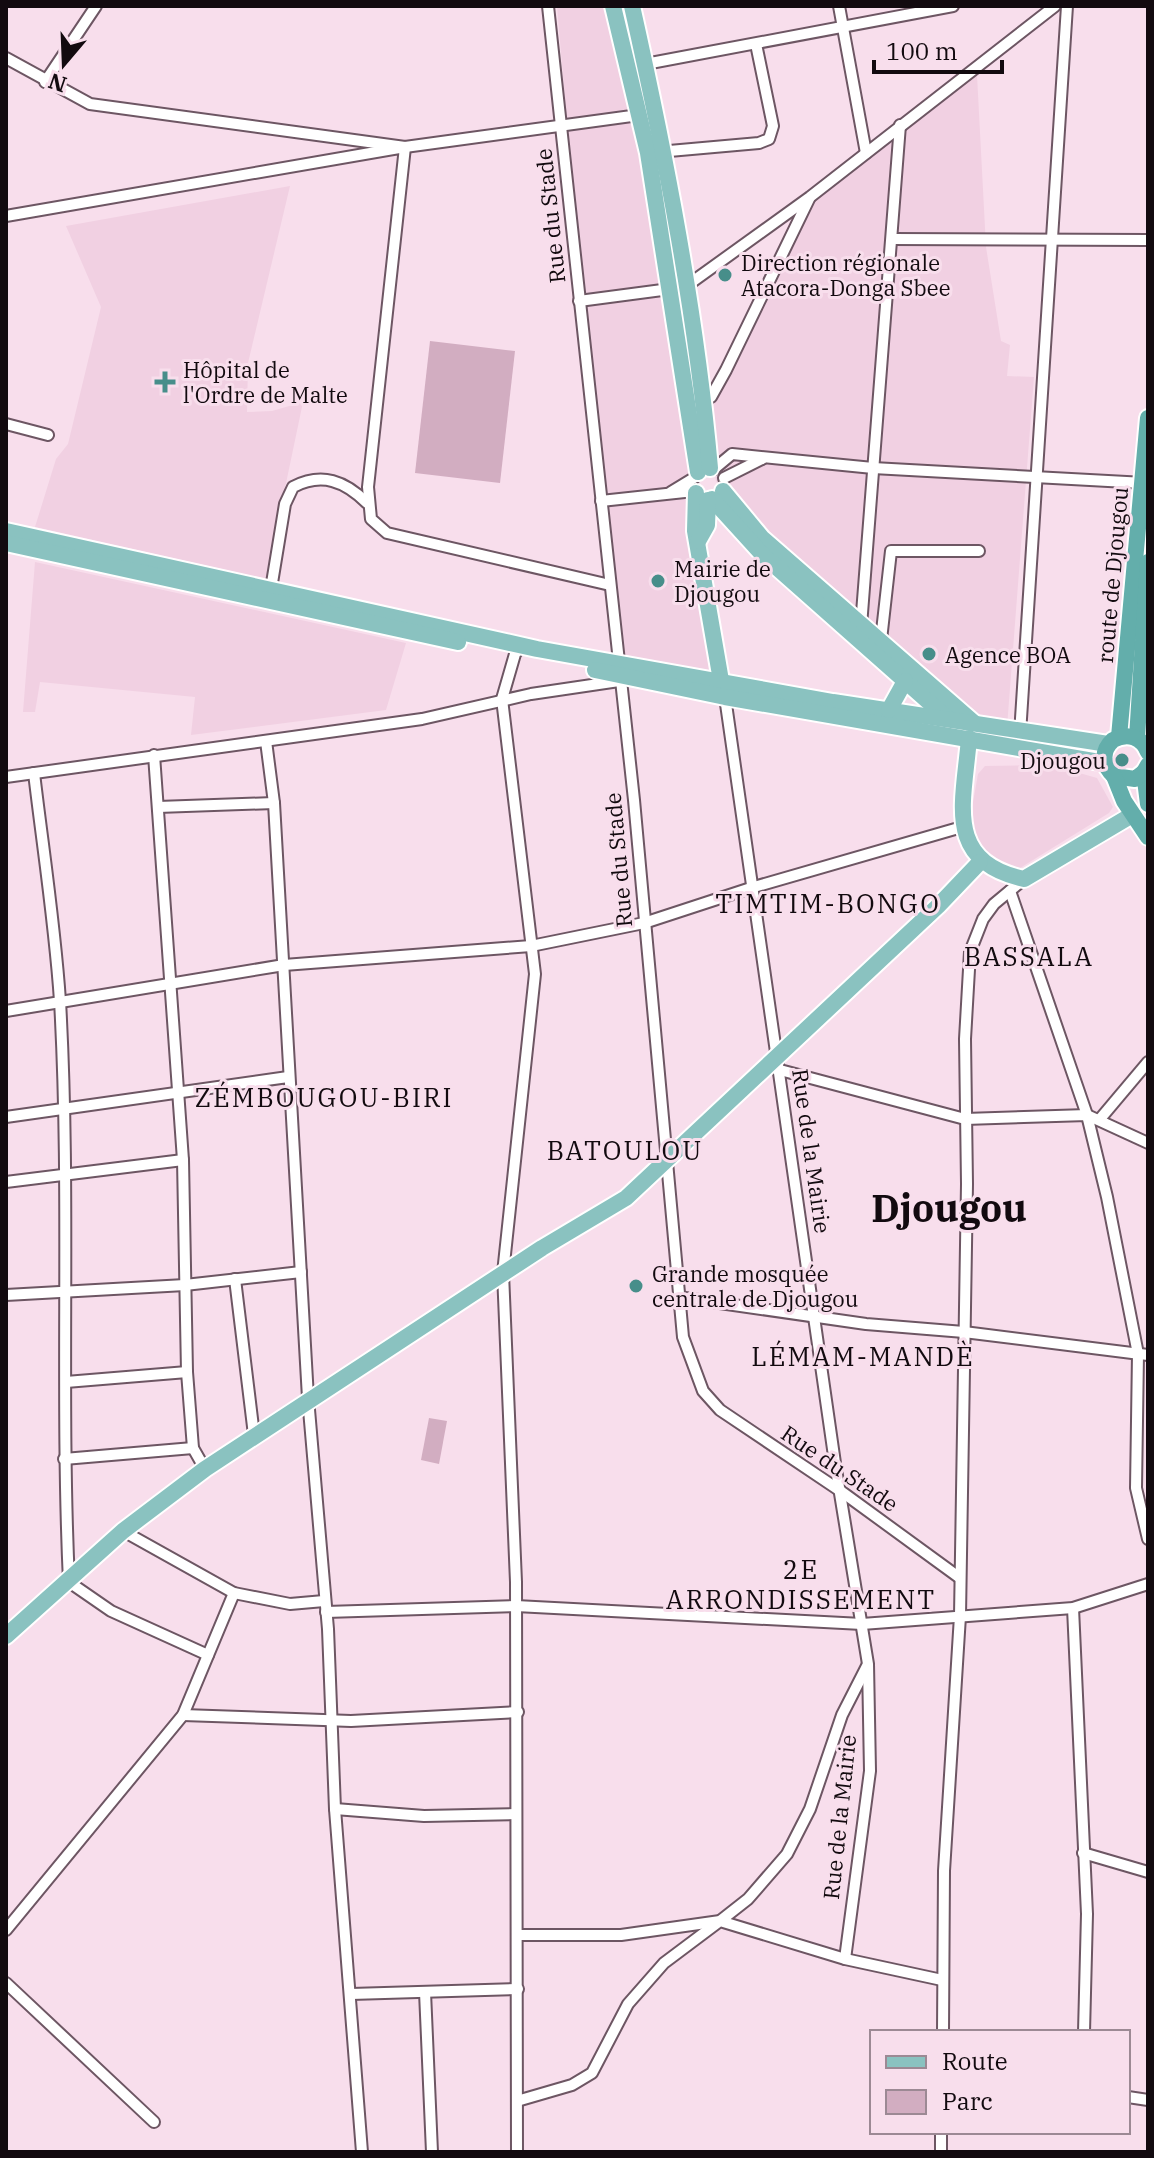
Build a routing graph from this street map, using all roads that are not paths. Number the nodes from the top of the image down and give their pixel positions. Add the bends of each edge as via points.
1 (96, 6) edge
2 (548, 6) edge
3 (613, 6) edge
4 (632, 6) edge
5 (839, 6) edge
6 (953, 6) edge
7 (1055, 6) edge
8 (1067, 6) edge
9 (844, 27) junction
10 (756, 44) junction
11 (6, 58) edge
12 (645, 64) junction
13 (626, 67) junction
14 (45, 82) junction
15 (639, 115) junction
16 (900, 125) junction
17 (560, 128) junction
18 (405, 147) junction
19 (655, 152) junction
20 (866, 153) junction
21 (810, 197) junction
22 (6, 216) edge
23 (1051, 238) junction
24 (892, 239) junction
25 (1148, 240) edge
26 (678, 288) junction
27 (579, 301) junction
28 (697, 401) junction
29 (1148, 418) edge
30 (6, 424) edge
31 (48, 435) dead end
32 (764, 458) junction
33 (873, 468) junction
34 (1036, 477) junction
35 (1145, 483) edge
36 (707, 484) junction
37 (601, 501) junction
38 (367, 503) junction
39 (6, 531) edge
40 (6, 543) edge
41 (979, 551) dead end
42 (1148, 562) edge
43 (610, 585) junction
44 (271, 589) junction
45 (859, 632) junction
46 (881, 640) junction
47 (518, 650) junction
48 (619, 674) junction
49 (905, 681) junction
50 (723, 690) junction
51 (502, 699) junction
52 (889, 710) junction
53 (948, 719) junction
54 (972, 730) junction
55 (1137, 738) junction
56 (1020, 739) junction
57 (1114, 740) junction
58 (266, 741) junction
59 (1148, 752) edge
60 (154, 755) junction
61 (1147, 767) edge
62 (1109, 770) junction
63 (34, 773) junction
64 (6, 777) edge
65 (274, 803) junction
66 (1148, 804) edge
67 (158, 807) junction
68 (1132, 815) junction
69 (962, 827) junction
70 (1148, 837) edge
71 (980, 862) junction
72 (1024, 879) junction
73 (754, 887) junction
74 (1010, 891) junction
75 (644, 923) junction
76 (531, 946) junction
77 (284, 965) junction
78 (169, 982) junction
79 (60, 1001) junction
80 (6, 1011) edge
81 (1148, 1062) edge
82 (778, 1064) junction
83 (288, 1077) junction
84 (178, 1094) junction
85 (62, 1110) junction
86 (1087, 1115) junction
87 (6, 1117) edge
88 (965, 1119) junction
89 (1100, 1119) junction
90 (1148, 1143) edge
91 (183, 1160) junction
92 (667, 1161) junction
93 (63, 1174) junction
94 (6, 1182) edge
95 (301, 1272) junction
96 (503, 1273) junction
97 (235, 1279) junction
98 (185, 1285) junction
99 (67, 1292) junction
100 (6, 1295) edge
101 (678, 1297) junction
102 (814, 1316) junction
103 (964, 1332) junction
104 (1143, 1355) edge
105 (187, 1372) junction
106 (66, 1382) junction
107 (308, 1398) junction
108 (254, 1435) junction
109 (193, 1448) junction
110 (64, 1459) junction
111 (205, 1469) junction
112 (842, 1492) junction
113 (123, 1531) junction
114 (1148, 1539) edge
115 (960, 1578) junction
116 (69, 1582) junction
117 (1148, 1584) edge
118 (234, 1593) junction
119 (325, 1606) junction
120 (516, 1606) junction
121 (1073, 1608) junction
122 (960, 1616) junction
123 (862, 1624) junction
124 (6, 1636) edge
125 (208, 1655) junction
126 (868, 1664) junction
127 (518, 1712) junction
128 (183, 1715) junction
129 (331, 1720) junction
130 (335, 1809) junction
131 (516, 1814) junction
132 (1083, 1853) junction
133 (1148, 1872) edge
134 (720, 1921) junction
135 (6, 1930) edge
136 (518, 1935) junction
137 (845, 1959) junction
138 (942, 1980) junction
139 (6, 1983) edge
140 (518, 1989) junction
141 (425, 1992) junction
142 (351, 1994) junction
143 (943, 2030) edge
144 (1084, 2030) edge
145 (517, 2101) junction
146 (154, 2122) dead end
147 (362, 2152) edge
148 (432, 2152) edge
149 (517, 2152) edge

1 - 14 street
2 - 17 street, Rue du Stade
3 - 13 main road
4 - 12 main road
5 - 9 street
6 - 9 street
7 - 16 street
8 - 23 street
9 - 10 street
9 - 20 street
10 - 12 street
10 - 19 street via 773,126 769,139
11 - 14 street
12 - 13 street
12 - 19 main road
13 - 15 main road
14 - 18 street via 90,104 114,109
15 - 17 street
15 - 19 main road
16 - 20 street
16 - 24 street
17 - 18 street
17 - 27 street, Rue du Stade
18 - 22 street
18 - 38 street
19 - 26 main road, Rue de la Mairie
20 - 21 street
21 - 26 street
21 - 28 street via 726,370
23 - 24 street
23 - 25 street
23 - 34 street
24 - 33 street
26 - 27 street
26 - 28 main road, Rue de la Mairie
27 - 37 street, Rue du Stade
28 - 36 main road, Rue de la Mairie
29 - 35 highway, route de Djougou
30 - 31 street
32 - 33 street
32 - 36 street
32 - 36 street via 732,454
33 - 34 street
33 - 45 street
34 - 35 street
34 - 56 street
35 - 57 highway, route de Djougou
36 - 37 street
36 - 45 main road via 741,534
36 - 50 main road, Rue de la Mairie via 707,525 698,541
37 - 43 street, Rue du Stade
38 - 43 street via 375,525 387,533
38 - 44 street via 333,480 293,487 285,504
39 - 44 main road
40 - 47 main road
41 - 46 street via 891,551
42 - 55 highway, route de Djougou
43 - 48 street, Rue du Stade
44 - 47 main road
45 - 46 main road
45 - 49 main road
46 - 54 main road
47 - 48 main road
47 - 51 street
48 - 50 main road
48 - 51 street
48 - 75 street, Rue du Stade
49 - 52 main road
49 - 53 main road
50 - 52 main road
50 - 54 main road
50 - 73 street, Rue de la Mairie
51 - 58 street via 422,719
51 - 76 street
52 - 53 main road
53 - 54 main road
54 - 56 main road
54 - 69 main road
55 - 57 highway
55 - 59 highway
56 - 57 main road
56 - 62 main road
57 - 62 highway, route de Djougou
58 - 60 street
58 - 65 street
60 - 63 street
60 - 67 street
61 - 62 highway via 1135,779
61 - 66 highway
62 - 68 highway
63 - 64 street
63 - 79 street
65 - 67 street
65 - 77 street
67 - 78 street
68 - 70 highway
68 - 72 main road
69 - 71 main road
69 - 73 street
71 - 72 main road
71 - 82 main road
72 - 74 street
73 - 75 street
73 - 82 street, Rue de la Mairie
74 - 86 street
74 - 88 street via 983,919 970,952
75 - 76 street
75 - 92 street, Rue du Stade
76 - 77 street
76 - 96 street via 535,974
77 - 78 street
77 - 83 street
78 - 79 street
78 - 84 street
79 - 80 street
79 - 85 street
81 - 89 street
82 - 88 street
82 - 92 main road
82 - 102 street, Rue de la Mairie
83 - 84 street
83 - 95 street
84 - 85 street
84 - 91 street
85 - 87 street
85 - 93 street
86 - 88 street
86 - 89 street
86 - 104 street
88 - 103 street
89 - 90 street
91 - 93 street
91 - 98 street
92 - 96 main road via 626,1198
92 - 101 street, Rue du Stade
93 - 94 street
93 - 99 street
95 - 97 street
95 - 107 street
96 - 107 main road
96 - 120 street
97 - 98 street
97 - 108 street
98 - 99 street
98 - 105 street
99 - 100 street
99 - 106 street
101 - 102 street
101 - 112 street, Rue du Stade via 683,1337 703,1391 730,1417
102 - 103 street
102 - 112 street, Rue de la Mairie
103 - 104 street
103 - 115 street
104 - 114 street via 1136,1488
105 - 106 street
105 - 109 street
106 - 110 street
107 - 108 main road
107 - 119 street
108 - 111 main road
109 - 110 street
109 - 111 street
110 - 116 street
111 - 113 main road
112 - 115 street, Rue du Stade
112 - 123 street, Rue de la Mairie
113 - 116 main road
113 - 118 street
115 - 122 street
116 - 124 main road
116 - 125 street via 111,1611
117 - 121 street
118 - 119 street via 265,1602
118 - 125 street
119 - 120 street
119 - 129 street
120 - 123 street
120 - 127 street
121 - 122 street
121 - 132 street
122 - 123 street
122 - 138 street
123 - 126 street, Rue de la Mairie
125 - 128 street
126 - 134 street via 787,1854 748,1899
126 - 137 street, Rue de la Mairie via 870,1771
127 - 129 street
127 - 131 street
128 - 129 street
128 - 135 street
129 - 130 street
130 - 131 street via 424,1816
130 - 142 street
131 - 136 street
132 - 133 street
132 - 144 street
134 - 136 street via 621,1935
134 - 137 street
134 - 145 street via 664,1963 628,2004 592,2073 572,2085
136 - 140 street
137 - 138 street
138 - 143 street
139 - 146 street
140 - 141 street
140 - 145 street
141 - 142 street
141 - 148 street
142 - 147 street
145 - 149 street

